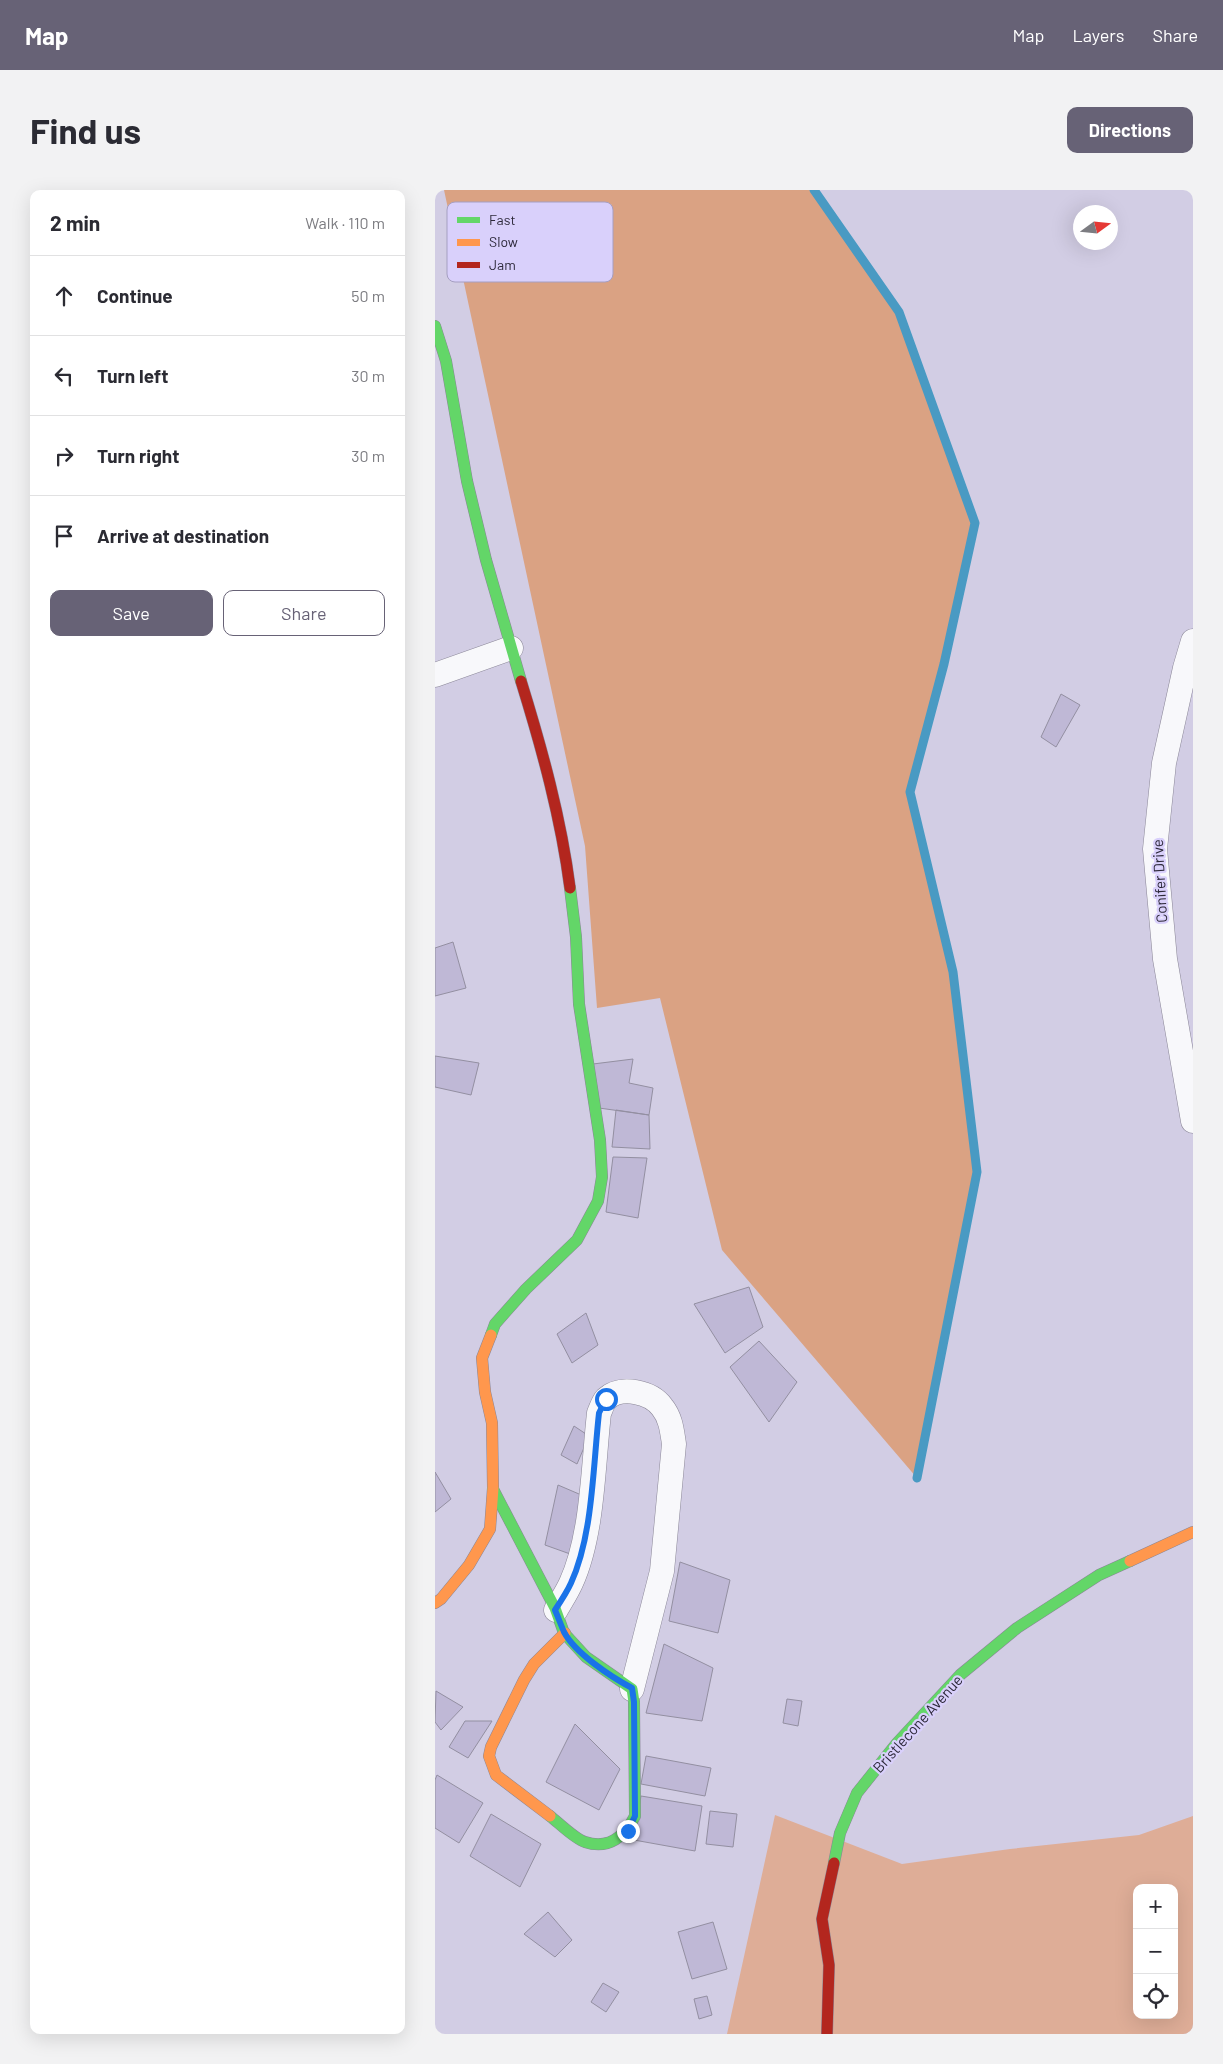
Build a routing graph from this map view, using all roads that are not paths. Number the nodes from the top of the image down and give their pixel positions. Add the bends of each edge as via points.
1 (435, 326) edge
2 (1193, 642) edge
3 (511, 648) junction
4 (435, 675) edge
5 (1193, 1121) edge
6 (493, 1488) junction
7 (1193, 1532) edge
8 (435, 1603) edge
9 (555, 1610) junction
10 (565, 1633) junction
11 (632, 1688) junction
12 (827, 2034) edge

1 - 3 street via 446,361 467,481
2 - 5 street, Conifer Drive via 1164,763 1155,850 1165,959
3 - 4 street
3 - 6 street via 544,757 567,863 576,937 579,1004 600,1140 602,1178 598,1201 577,1240 495,1324 482,1358 492,1423
6 - 8 street via 489,1528 469,1565
6 - 9 street
7 - 12 street, Bristlecone Avenue via 1099,1575 1017,1628 960,1675 857,1793 840,1833 822,1919 829,1965
9 - 10 street
9 - 11 street via 571,1584 587,1531 599,1413 606,1399 620,1392 646,1394 662,1406 671,1423 674,1444 662,1571
10 - 11 street via 584,1655
10 - 11 street via 533,1664 489,1756 496,1775 585,1842 601,1845 617,1841 628,1831 635,1816

